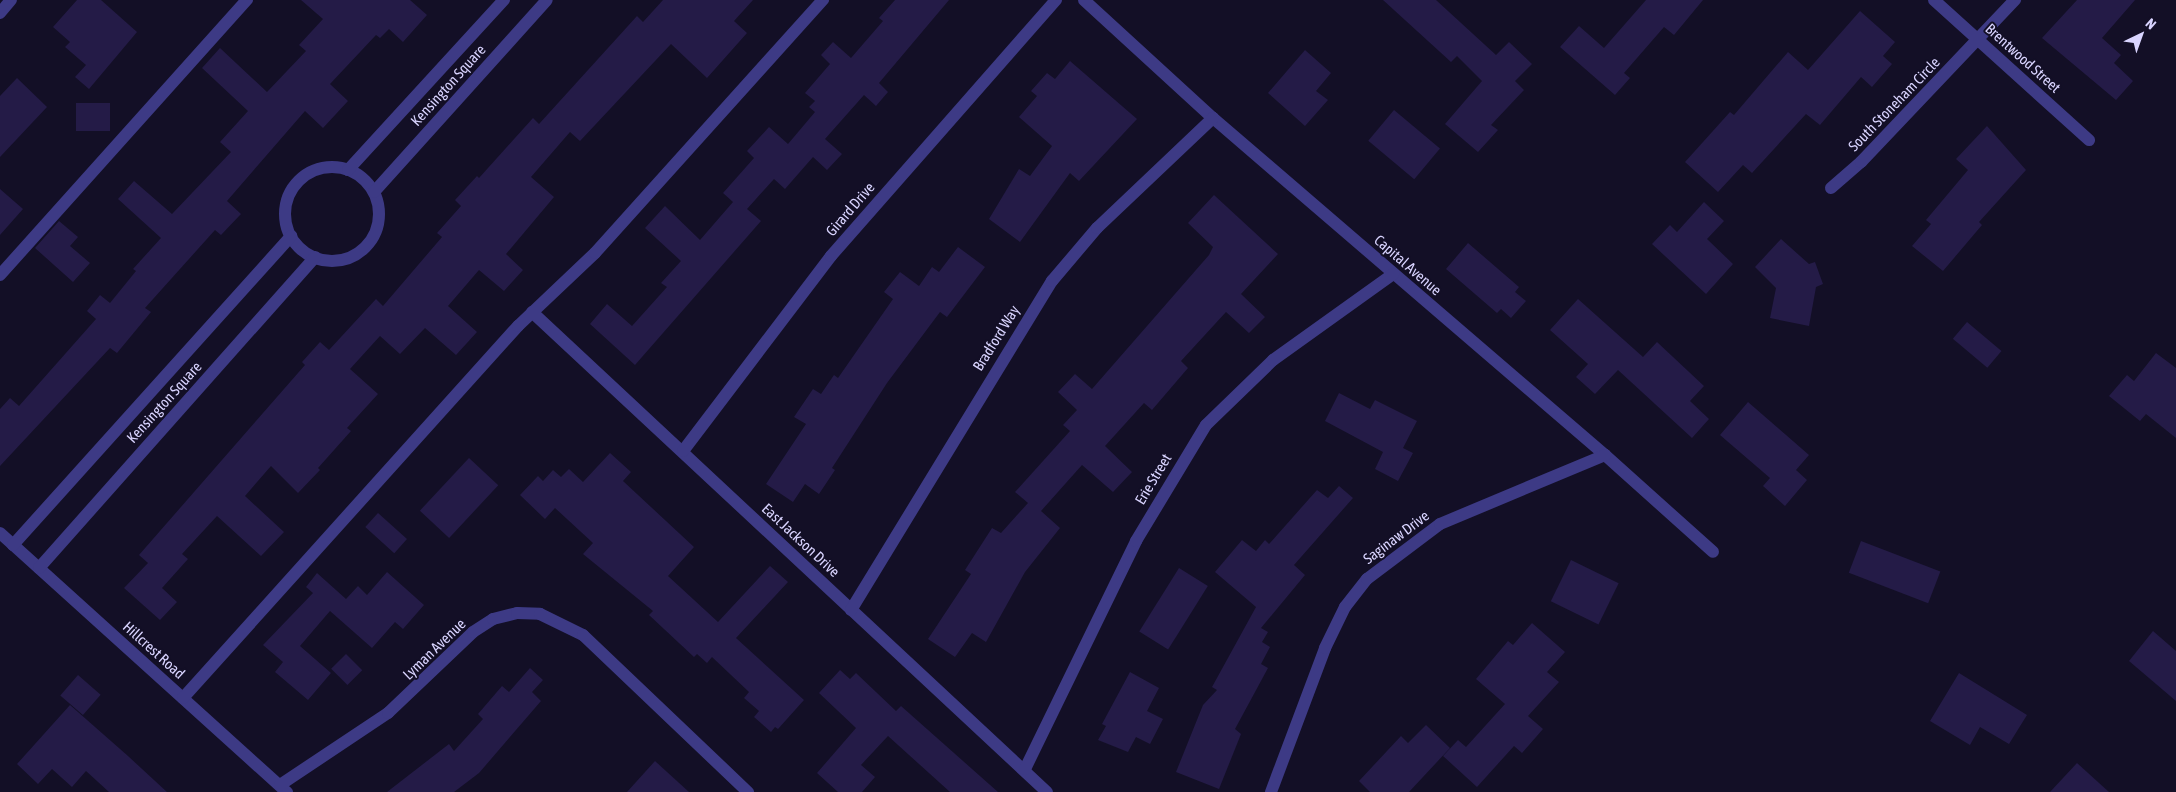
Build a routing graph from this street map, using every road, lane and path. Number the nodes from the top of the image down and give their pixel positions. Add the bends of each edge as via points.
1 (11, 0) edge
2 (247, 0) edge
3 (504, 0) edge
4 (547, 0) edge
5 (823, 0) edge
6 (1056, 0) edge
7 (1084, 0) edge
8 (1934, 0) edge
9 (2015, 0) edge
10 (0, 13) edge
11 (1979, 41) junction
12 (1213, 118) junction
13 (2089, 140) dead end
14 (348, 170) junction
15 (1831, 188) dead end
16 (374, 192) junction
17 (291, 236) junction
18 (314, 257) junction
19 (1393, 274) junction
20 (0, 275) edge
21 (532, 312) junction
22 (683, 451) junction
23 (1606, 455) junction
24 (0, 533) edge
25 (13, 545) junction
26 (1713, 552) dead end
27 (39, 568) junction
28 (851, 610) junction
29 (183, 698) junction
30 (1025, 769) junction
31 (283, 789) edge
32 (748, 792) edge
33 (1047, 792) edge
34 (1271, 792) edge

1 - 10 street
2 - 20 street
3 - 14 street, Kensington Square
4 - 16 street, Kensington Square
5 - 21 street via 595,253
6 - 22 street, Girard Drive via 831,256
7 - 12 street, Capital Avenue
8 - 11 street, Brentwood Street
9 - 11 street, South Stoneham Circle
11 - 13 street, Brentwood Street
11 - 15 street, South Stoneham Circle
12 - 19 street, Capital Avenue
12 - 28 street, Bradford Way via 1097,228 1052,281
14 - 16 street
14 - 17 street via 326,167 297,183 285,214
16 - 18 street via 379,214 367,246 342,259
17 - 18 street
17 - 25 street, Kensington Square
18 - 27 street, Kensington Square
19 - 23 street, Capital Avenue
19 - 30 street, Erie Street via 1274,360 1206,425 1136,541
21 - 22 street, East Jackson Drive
21 - 29 street
22 - 28 street, East Jackson Drive
23 - 26 street, Capital Avenue
23 - 34 street, Saginaw Drive via 1440,524 1367,579 1345,607 1325,648
24 - 25 street, Hillcrest Road
25 - 27 street, Hillcrest Road
27 - 29 street, Hillcrest Road
28 - 30 street, East Jackson Drive
29 - 31 street, Hillcrest Road
30 - 33 street, East Jackson Drive
31 - 32 street, Lyman Avenue via 388,714 473,632 494,619 516,613 540,614 583,635

